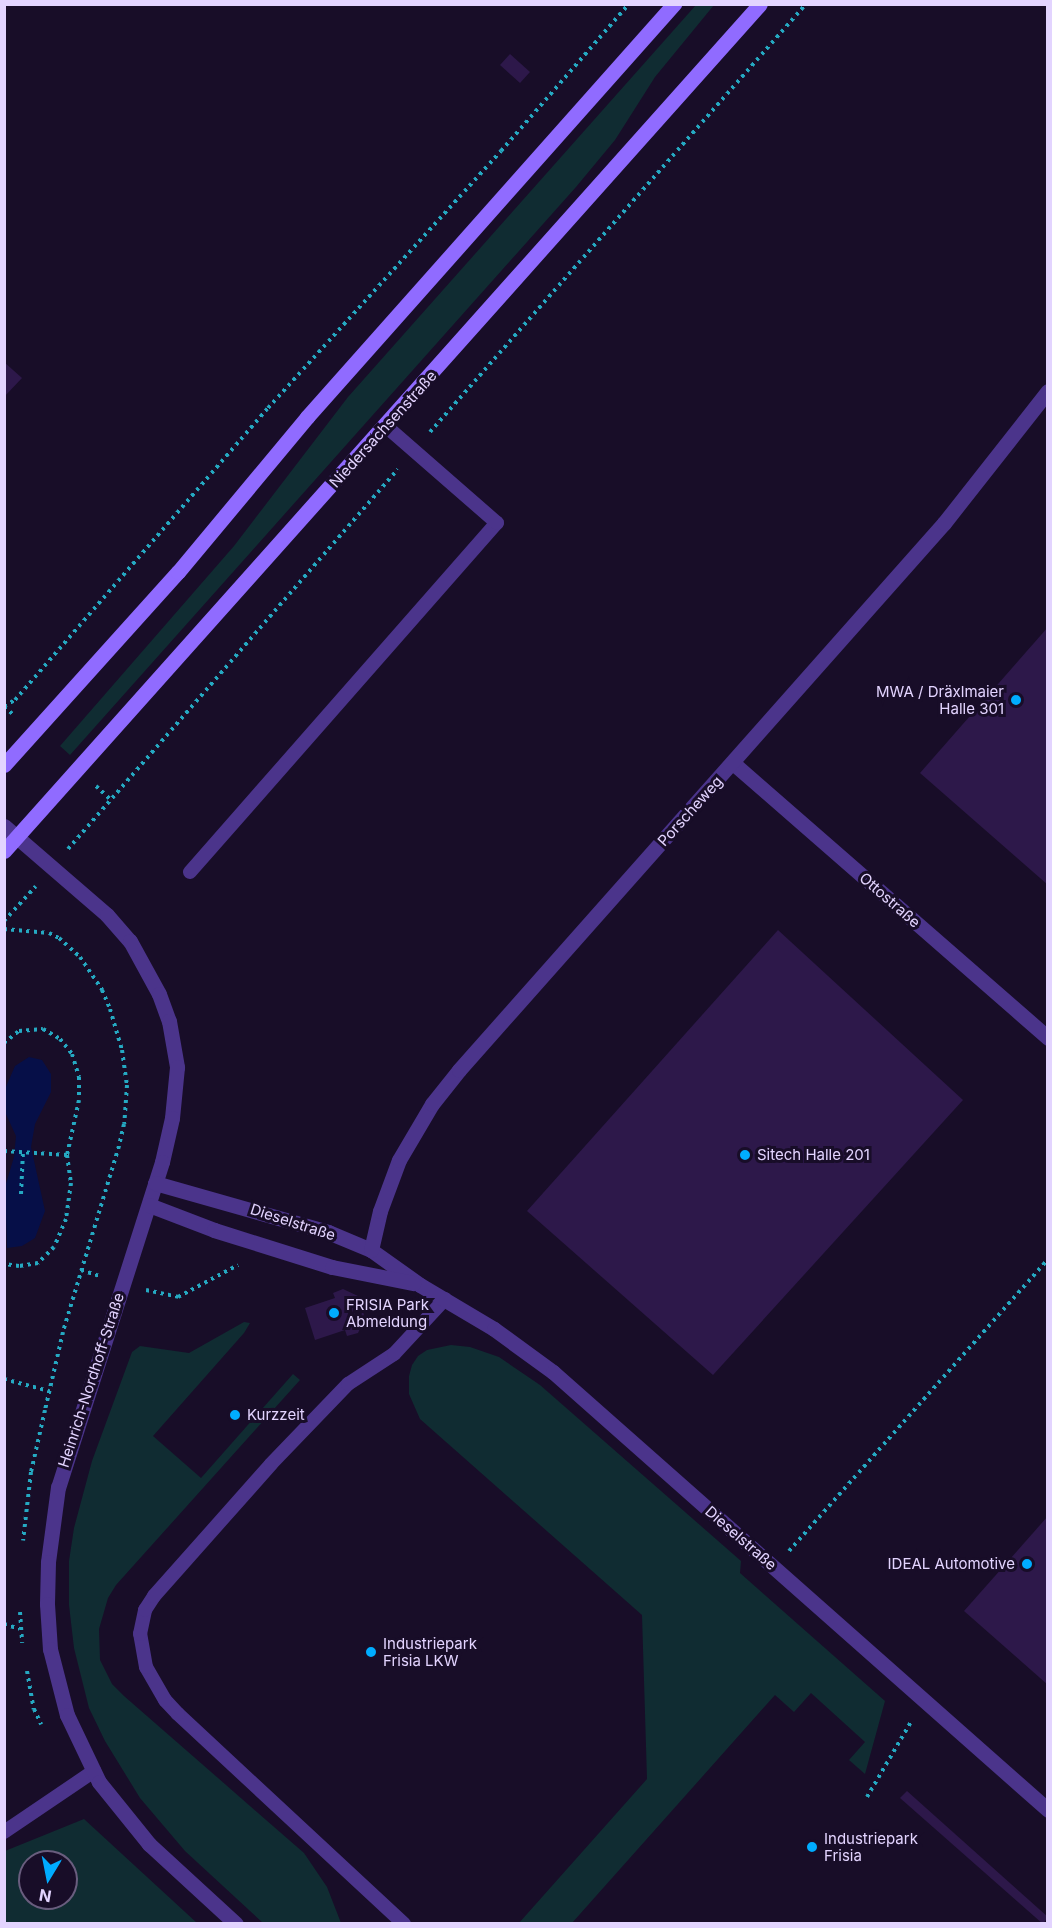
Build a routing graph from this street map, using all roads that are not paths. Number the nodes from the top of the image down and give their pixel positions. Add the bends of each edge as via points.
1 (674, 4) edge
2 (760, 4) edge
3 (1047, 391) edge
4 (386, 426) junction
5 (733, 763) junction
6 (4, 765) edge
7 (4, 825) edge
8 (17, 837) junction
9 (4, 851) edge
10 (190, 872) dead end
11 (1047, 1038) edge
12 (156, 1183) junction
13 (149, 1205) junction
14 (371, 1250) junction
15 (420, 1285) junction
16 (445, 1299) junction
17 (94, 1771) junction
18 (1047, 1810) edge
19 (4, 1832) edge
20 (236, 1923) edge
21 (404, 1923) edge

1 - 6 main road via 307,417 178,572
2 - 4 main road, Niedersachsenstraße
3 - 5 street, Porscheweg via 944,523
4 - 8 main road, Niedersachsenstraße
4 - 10 lane via 497,523
5 - 11 street, Ottostraße
5 - 14 street, Porscheweg via 432,1104 399,1160
7 - 8 street, Heinrich-Nordhoff-Straße
8 - 9 main road, Niedersachsenstraße
8 - 12 street, Heinrich-Nordhoff-Straße via 119,928 147,968 159,994 169,1021 177,1068 172,1118
12 - 13 street, Heinrich-Nordhoff-Straße
12 - 14 street, Dieselstraße via 328,1232
13 - 15 street, Dieselstraße via 332,1267
13 - 17 street, Heinrich-Nordhoff-Straße via 63,1466 51,1523 46,1604 50,1649 67,1715
14 - 15 street, Dieselstraße
15 - 16 street, Dieselstraße
16 - 18 street, Dieselstraße via 553,1372
16 - 21 lane via 394,1354 348,1384 271,1464 154,1596 145,1610 140,1634 146,1667 165,1700
17 - 19 lane
17 - 20 street, Heinrich-Nordhoff-Straße via 122,1814 148,1844

